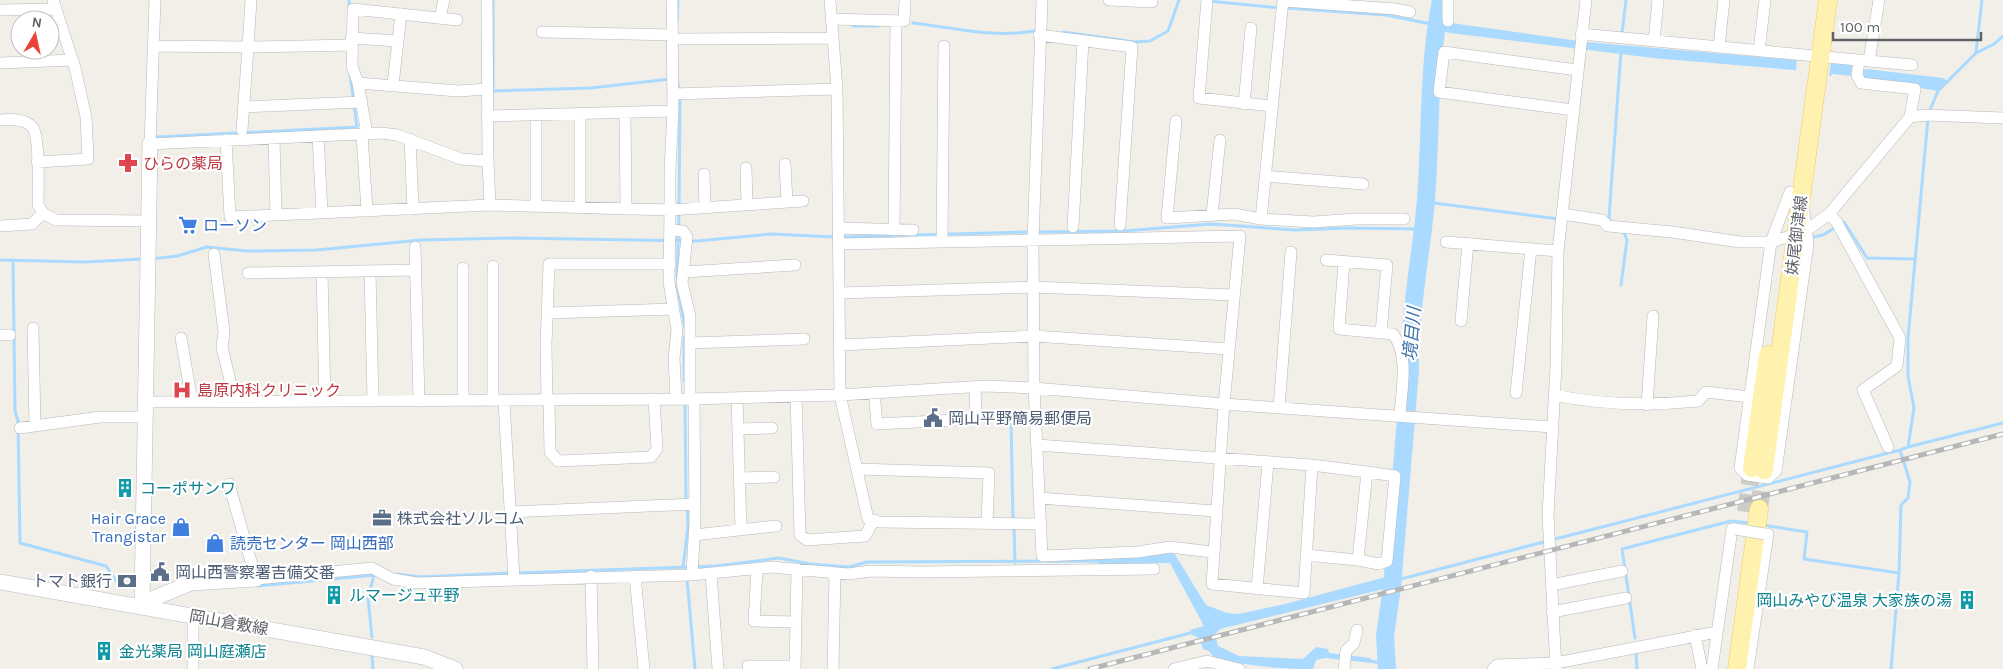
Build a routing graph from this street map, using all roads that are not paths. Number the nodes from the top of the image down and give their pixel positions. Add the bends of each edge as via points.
1 (155, 0) edge
2 (251, 0) edge
3 (444, 0) edge
4 (487, 0) edge
5 (672, 0) edge
6 (830, 0) edge
7 (905, 0) edge
8 (1042, 0) edge
9 (1109, 0) edge
10 (1448, 0) edge
11 (1586, 0) edge
12 (1658, 0) edge
13 (1724, 0) edge
14 (1765, 0) edge
15 (1817, 0) edge
16 (1828, 0) edge
17 (1879, 0) edge
18 (1152, 2) dead end
19 (1207, 2) edge
20 (1283, 4) edge
21 (54, 5) edge
22 (0, 10) edge
23 (1410, 12) dead end
24 (401, 14) junction
25 (440, 18) junction
26 (832, 19) junction
27 (457, 20) dead end
28 (896, 21) junction
29 (1448, 21) dead end
30 (1251, 28) dead end
31 (542, 32) dead end
32 (1039, 35) junction
33 (677, 37) junction
34 (833, 38) junction
35 (398, 41) junction
36 (1083, 41) junction
37 (1580, 41) junction
38 (1654, 41) junction
39 (352, 42) junction
40 (153, 46) junction
41 (944, 46) dead end
42 (248, 47) junction
43 (1719, 47) junction
44 (1759, 51) junction
45 (72, 60) junction
46 (0, 64) edge
47 (1814, 64) junction
48 (1912, 65) dead end
49 (1861, 67) junction
50 (1577, 70) junction
51 (358, 83) junction
52 (393, 85) junction
53 (488, 89) junction
54 (837, 89) junction
55 (677, 94) junction
56 (357, 102) junction
57 (1244, 104) junction
58 (1272, 106) junction
59 (244, 107) junction
60 (1573, 110) junction
61 (673, 111) junction
62 (625, 112) junction
63 (580, 114) junction
64 (536, 115) junction
65 (488, 116) junction
66 (1910, 117) junction
67 (2003, 118) edge
68 (0, 120) edge
69 (1176, 121) dead end
70 (242, 130) dead end
71 (364, 134) junction
72 (318, 136) junction
73 (274, 138) junction
74 (410, 139) junction
75 (226, 140) junction
76 (1220, 140) dead end
77 (150, 144) junction
78 (488, 161) junction
79 (37, 162) junction
80 (785, 164) dead end
81 (746, 168) dead end
82 (704, 174) dead end
83 (1265, 176) junction
84 (1363, 184) dead end
85 (1796, 192) junction
86 (802, 201) dead end
87 (787, 202) junction
88 (747, 204) junction
89 (490, 205) junction
90 (536, 206) junction
91 (705, 207) junction
92 (580, 208) junction
93 (413, 209) junction
94 (626, 209) junction
95 (676, 209) junction
96 (367, 211) junction
97 (42, 213) junction
98 (322, 213) junction
99 (1212, 214) junction
100 (276, 215) junction
101 (1562, 218) junction
102 (1261, 219) junction
103 (1404, 219) dead end
104 (148, 221) junction
105 (1835, 222) junction
106 (1120, 225) dead end
107 (0, 226) edge
108 (1073, 228) dead end
109 (894, 230) junction
110 (913, 230) dead end
111 (1033, 234) junction
112 (677, 236) junction
113 (839, 236) junction
114 (942, 237) junction
115 (1790, 237) junction
116 (1446, 242) dead end
117 (1468, 244) junction
118 (415, 247) dead end
119 (1531, 249) junction
120 (1558, 251) junction
121 (1291, 252) dead end
122 (214, 254) dead end
123 (1326, 260) dead end
124 (1344, 262) junction
125 (670, 264) junction
126 (795, 265) dead end
127 (493, 266) dead end
128 (463, 268) dead end
129 (370, 270) junction
130 (416, 270) junction
131 (322, 272) junction
132 (684, 272) junction
133 (248, 273) dead end
134 (1033, 287) junction
135 (840, 293) junction
136 (1234, 295) junction
137 (674, 309) junction
138 (547, 312) junction
139 (1653, 316) dead end
140 (1461, 321) dead end
141 (33, 328) dead end
142 (1381, 333) junction
143 (1034, 336) junction
144 (181, 338) dead end
145 (804, 339) dead end
146 (690, 343) junction
147 (840, 345) junction
148 (1229, 348) junction
149 (975, 387) junction
150 (1034, 388) junction
151 (874, 392) junction
152 (1516, 393) dead end
153 (840, 395) junction
154 (1554, 395) junction
155 (796, 396) junction
156 (1750, 397) junction
157 (737, 398) junction
158 (654, 399) junction
159 (686, 399) junction
160 (192, 401) junction
161 (235, 401) junction
162 (325, 401) junction
163 (373, 401) junction
164 (419, 401) junction
165 (463, 401) junction
166 (499, 401) junction
167 (548, 401) junction
168 (145, 402) junction
169 (1224, 404) junction
170 (1647, 405) junction
171 (1280, 408) junction
172 (1404, 416) junction
173 (144, 417) junction
174 (35, 426) junction
175 (1552, 427) junction
176 (20, 428) dead end
177 (772, 428) dead end
178 (738, 429) junction
179 (1037, 445) junction
180 (1888, 447) dead end
181 (1219, 459) junction
182 (1268, 463) junction
183 (1312, 465) junction
184 (857, 469) junction
185 (1758, 469) tunnel mouth
186 (1367, 472) junction
187 (774, 477) dead end
188 (740, 478) junction
189 (229, 484) dead end
190 (1039, 498) junction
191 (689, 504) junction
192 (1215, 511) junction
193 (510, 512) junction
194 (874, 520) junction
195 (987, 523) junction
196 (1040, 524) junction
197 (776, 526) dead end
198 (741, 530) junction
199 (694, 536) junction
200 (1212, 552) junction
201 (1306, 555) junction
202 (1358, 560) junction
203 (757, 569) junction
204 (798, 569) junction
205 (1154, 569) dead end
206 (1622, 571) dead end
207 (689, 572) junction
208 (835, 573) junction
209 (710, 574) junction
210 (514, 575) junction
211 (591, 576) junction
212 (636, 576) junction
213 (256, 579) junction
214 (0, 582) edge
215 (1551, 585) junction
216 (1256, 589) junction
217 (1626, 598) dead end
218 (142, 605) junction
219 (1552, 612) junction
220 (193, 616) junction
221 (796, 622) junction
222 (1357, 630) dead end
223 (1717, 632) junction
224 (1695, 635) junction
225 (1345, 662) edge
226 (748, 666) dead end
227 (1556, 666) edge
228 (795, 668) edge
229 (193, 669) edge
230 (455, 669) edge
231 (593, 669) edge
232 (644, 669) edge
233 (718, 669) edge
234 (833, 669) edge
235 (1174, 669) edge
236 (1239, 669) edge
237 (1493, 669) edge
238 (1702, 669) edge
239 (1712, 669) edge
240 (1724, 669) edge
241 (1737, 669) edge
242 (1748, 669) edge

1 - 40 street
2 - 42 street
3 - 25 street
4 - 53 street
5 - 33 street
6 - 26 street
7 - 28 street via 904,21
8 - 32 street
9 - 18 street
10 - 29 street
11 - 37 street
12 - 38 street
13 - 43 street
14 - 44 street
15 - 47 main road, 妹尾御津線
16 - 47 main road, 妹尾御津線
17 - 49 street
19 - 57 street via 1199,98
20 - 23 street
20 - 58 street
21 - 22 street
21 - 45 street
24 - 25 street
24 - 35 street
24 - 39 street via 353,10
25 - 27 street
26 - 28 street
26 - 34 street
28 - 109 street
30 - 57 street
31 - 33 street
32 - 36 street
32 - 111 street
33 - 34 street
33 - 55 street via 673,79
34 - 54 street
35 - 39 street
35 - 52 street
36 - 106 street via 1132,47
36 - 108 street
37 - 38 street
37 - 50 street
38 - 43 street
39 - 42 street
39 - 51 street via 352,66
40 - 42 street
40 - 77 street
41 - 114 street
42 - 59 street
43 - 44 street
44 - 47 street
45 - 46 street
45 - 79 street via 86,117 88,159
47 - 49 street
47 - 85 main road, 妹尾御津線
48 - 49 street
49 - 66 street via 1862,83 1915,89
50 - 60 street
50 - 60 street via 1444,52 1439,92
51 - 52 street
51 - 56 street
52 - 53 street via 458,91
53 - 65 street
54 - 55 street
54 - 113 street
55 - 61 street
56 - 59 street
56 - 71 street
57 - 58 street
58 - 83 street
59 - 70 street
60 - 101 street
61 - 62 street
61 - 95 street via 670,170
62 - 63 street
62 - 94 street
63 - 64 street
63 - 92 street
64 - 65 street
64 - 90 street
65 - 78 street
66 - 67 street
66 - 105 street
68 - 79 street via 20,120 32,127
69 - 99 street via 1167,218
71 - 72 street
71 - 74 street via 397,135
71 - 96 street
72 - 73 street
72 - 98 street
73 - 75 street
73 - 100 street
74 - 78 street via 461,159
74 - 93 street
75 - 77 street
75 - 100 street via 230,216
76 - 99 street
77 - 104 street
78 - 89 street
79 - 97 street via 38,205
80 - 87 street
81 - 88 street
82 - 91 street
83 - 84 street
83 - 102 street
85 - 115 main road, 妹尾御津線
85 - 115 street
86 - 87 street
87 - 88 street
88 - 91 street
89 - 90 street
89 - 93 street
90 - 92 street
91 - 95 street
92 - 94 street
93 - 96 street
94 - 95 street
95 - 112 street
96 - 98 street
97 - 104 street via 56,220
97 - 107 street via 32,224
98 - 100 street
99 - 102 street
101 - 115 street via 1740,242
101 - 120 street
102 - 103 street via 1313,222
104 - 168 street
105 - 115 street
105 - 180 street via 1900,338 1897,366 1863,390
109 - 110 street
109 - 113 street
111 - 114 street
111 - 134 street
111 - 136 street via 1240,236
112 - 125 street
112 - 132 street
113 - 114 street
113 - 135 street
115 - 156 street
115 - 156 street via 1808,244 1776,471 1768,478 1747,475 1740,468
115 - 185 main road, 妹尾御津線
116 - 117 street
117 - 119 street
117 - 140 street
118 - 130 street
119 - 120 street
119 - 152 street
120 - 154 street
121 - 171 street
122 - 161 street via 224,332 222,347
123 - 124 street
124 - 142 street via 1339,329
124 - 142 street via 1387,265
125 - 137 street
125 - 138 street via 549,264
126 - 132 street
127 - 166 street
128 - 165 street
129 - 130 street
129 - 131 street
129 - 163 street
130 - 164 street
131 - 133 street
131 - 162 street
132 - 146 street via 682,283 690,316
134 - 135 street
134 - 136 street
134 - 143 street
135 - 147 street
136 - 148 street
137 - 138 street
137 - 159 street via 677,330 674,358
138 - 167 street
139 - 170 street
141 - 174 street
142 - 172 street via 1394,334 1400,342
143 - 147 street
143 - 148 street
143 - 150 street
144 - 160 street
145 - 146 street
146 - 159 street
147 - 153 street
148 - 169 street
149 - 150 street
149 - 151 street
149 - 151 street via 976,418 877,424
150 - 169 street
150 - 179 street
151 - 153 street
153 - 155 street
153 - 184 street
154 - 170 street via 1583,401
154 - 175 street
155 - 157 street
155 - 194 street via 800,535 807,540 866,536
156 - 170 street via 1706,392 1698,401
157 - 159 street
157 - 178 street
158 - 159 street
158 - 167 street
158 - 167 street via 657,449 650,457 558,461 550,452
159 - 191 street
160 - 161 street
160 - 168 street
161 - 162 street
162 - 163 street
163 - 164 street
164 - 165 street
165 - 166 street
166 - 167 street
166 - 193 street
168 - 173 street
169 - 171 street
169 - 181 street
171 - 172 street
172 - 175 street
173 - 174 street via 100,417
173 - 218 street
174 - 176 street
175 - 215 street via 1548,539
177 - 178 street
178 - 188 street
179 - 181 street
179 - 190 street
181 - 182 street
181 - 192 street
182 - 183 street
182 - 216 street
183 - 186 street
183 - 201 street
184 - 194 street via 868,519
184 - 195 street via 989,473
186 - 202 street
186 - 202 street via 1395,476 1387,561 1379,564
187 - 188 street
188 - 198 street
189 - 213 street
190 - 192 street
190 - 196 street
191 - 193 street
191 - 199 street
192 - 200 street
193 - 210 street
194 - 195 street
195 - 196 street
196 - 200 street via 1042,556 1138,552 1170,547
197 - 198 street
198 - 199 street
199 - 207 street
200 - 216 street via 1212,584
201 - 202 street
201 - 216 street via 1304,593
203 - 204 street
203 - 209 street
203 - 221 street via 754,621
204 - 208 street
204 - 221 street
205 - 208 street via 870,570
206 - 215 street
207 - 209 street
207 - 212 street
208 - 234 street
209 - 233 street
210 - 211 street
210 - 213 street via 417,583 400,581 372,568
211 - 212 street
211 - 231 street
212 - 232 street
213 - 218 street via 191,583
214 - 218 street, 岡山倉敷線
215 - 219 street
217 - 219 street
218 - 220 street, 岡山倉敷線
219 - 227 street
220 - 229 street
220 - 230 street, 岡山倉敷線 via 424,658
221 - 228 street
222 - 225 street
223 - 224 street
223 - 239 street
223 - 242 street, bridge via 1732,528 1768,534
224 - 227 street
224 - 238 street
226 - 228 street
227 - 237 street via 1497,665
235 - 236 street via 1207,661
240 - 241 main road via 1752,510

